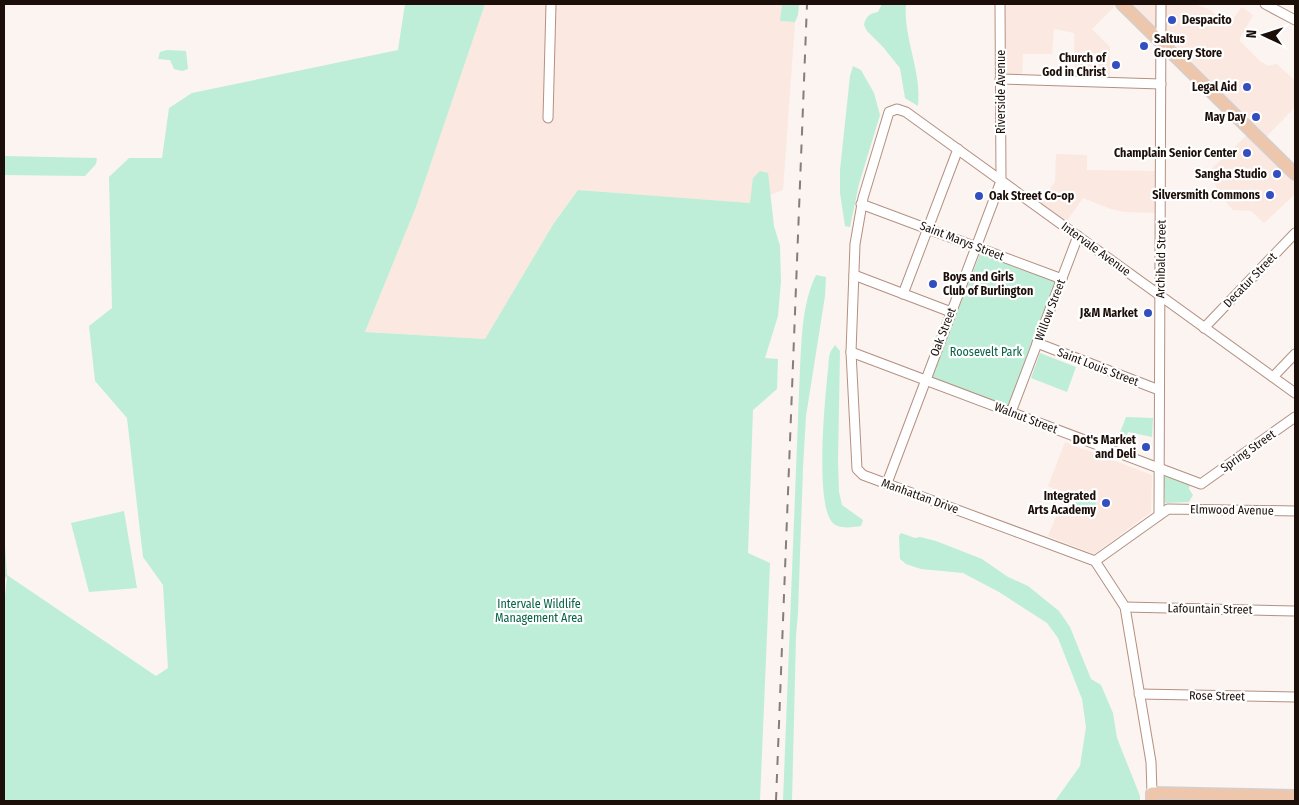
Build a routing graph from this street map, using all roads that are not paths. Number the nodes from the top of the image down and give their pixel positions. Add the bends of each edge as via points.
1 (551, 4) edge
2 (1000, 4) edge
3 (1122, 4) edge
4 (1161, 4) edge
5 (1265, 4) edge
6 (1280, 8) edge
7 (1295, 20) edge
8 (1161, 42) junction
9 (1000, 79) junction
10 (1161, 84) junction
11 (896, 109) joint
12 (548, 118) dead end
13 (958, 149) junction
14 (1295, 174) edge
15 (1001, 181) junction
16 (861, 204) junction
17 (928, 228) junction
18 (1295, 233) edge
19 (1078, 236) junction
20 (976, 247) junction
21 (854, 275) junction
22 (1062, 279) junction
23 (903, 294) junction
24 (1160, 297) junction
25 (951, 312) junction
26 (1204, 328) junction
27 (1037, 343) junction
28 (851, 352) junction
29 (1295, 354) edge
30 (1273, 377) junction
31 (925, 380) junction
32 (1159, 390) junction
33 (1295, 393) edge
34 (1011, 412) junction
35 (1295, 417) edge
36 (1159, 468) junction
37 (886, 483) junction
38 (1201, 484) joint
39 (1295, 511) edge
40 (1159, 515) junction
41 (1095, 561) junction
42 (1125, 607) junction
43 (1295, 611) edge
44 (1139, 694) junction
45 (1295, 697) edge
46 (1295, 796) edge
47 (1152, 797) edge
48 (1279, 798) edge

1 - 12 street
2 - 9 street, Riverside Avenue
3 - 8 main road
4 - 8 street, Archibald Street
5 - 6 street
6 - 7 street
8 - 10 street, Archibald Street
8 - 14 main road
9 - 10 street
9 - 15 street, Riverside Avenue
10 - 24 street, Archibald Street
11 - 13 street, Intervale Avenue via 906,112
11 - 16 street, Manhattan Drive via 887,118
13 - 15 street, Intervale Avenue
13 - 17 street
15 - 19 street, Intervale Avenue
15 - 20 street, Oak Street
16 - 17 street, Saint Marys Street
16 - 21 street, Manhattan Drive
17 - 20 street, Saint Marys Street
17 - 23 street
18 - 26 street, Decatur Street
19 - 22 street, Willow Street
19 - 24 street, Intervale Avenue
20 - 22 street, Saint Marys Street
20 - 25 street, Oak Street
21 - 23 street
21 - 28 street, Manhattan Drive
22 - 27 street, Willow Street
23 - 25 street
24 - 26 street, Intervale Avenue
24 - 32 street, Archibald Street
25 - 31 street, Oak Street
26 - 30 street, Intervale Avenue
27 - 32 street, Saint Louis Street
27 - 34 street, Willow Street
28 - 31 street, Walnut Street
28 - 37 street, Manhattan Drive via 856,466 860,473
29 - 30 street
30 - 33 street, Intervale Avenue
31 - 34 street, Walnut Street
31 - 37 street, Oak Street
32 - 36 street, Archibald Street
34 - 36 street, Walnut Street
35 - 38 street, Spring Street
36 - 38 street, Walnut Street
36 - 40 street, Archibald Street
37 - 41 street, Manhattan Drive
39 - 40 street, Elmwood Avenue via 1168,509
40 - 41 street
41 - 42 street
42 - 43 street, Lafountain Street
42 - 44 street
44 - 45 street, Rose Street
44 - 47 street
46 - 48 main road
47 - 48 main road

